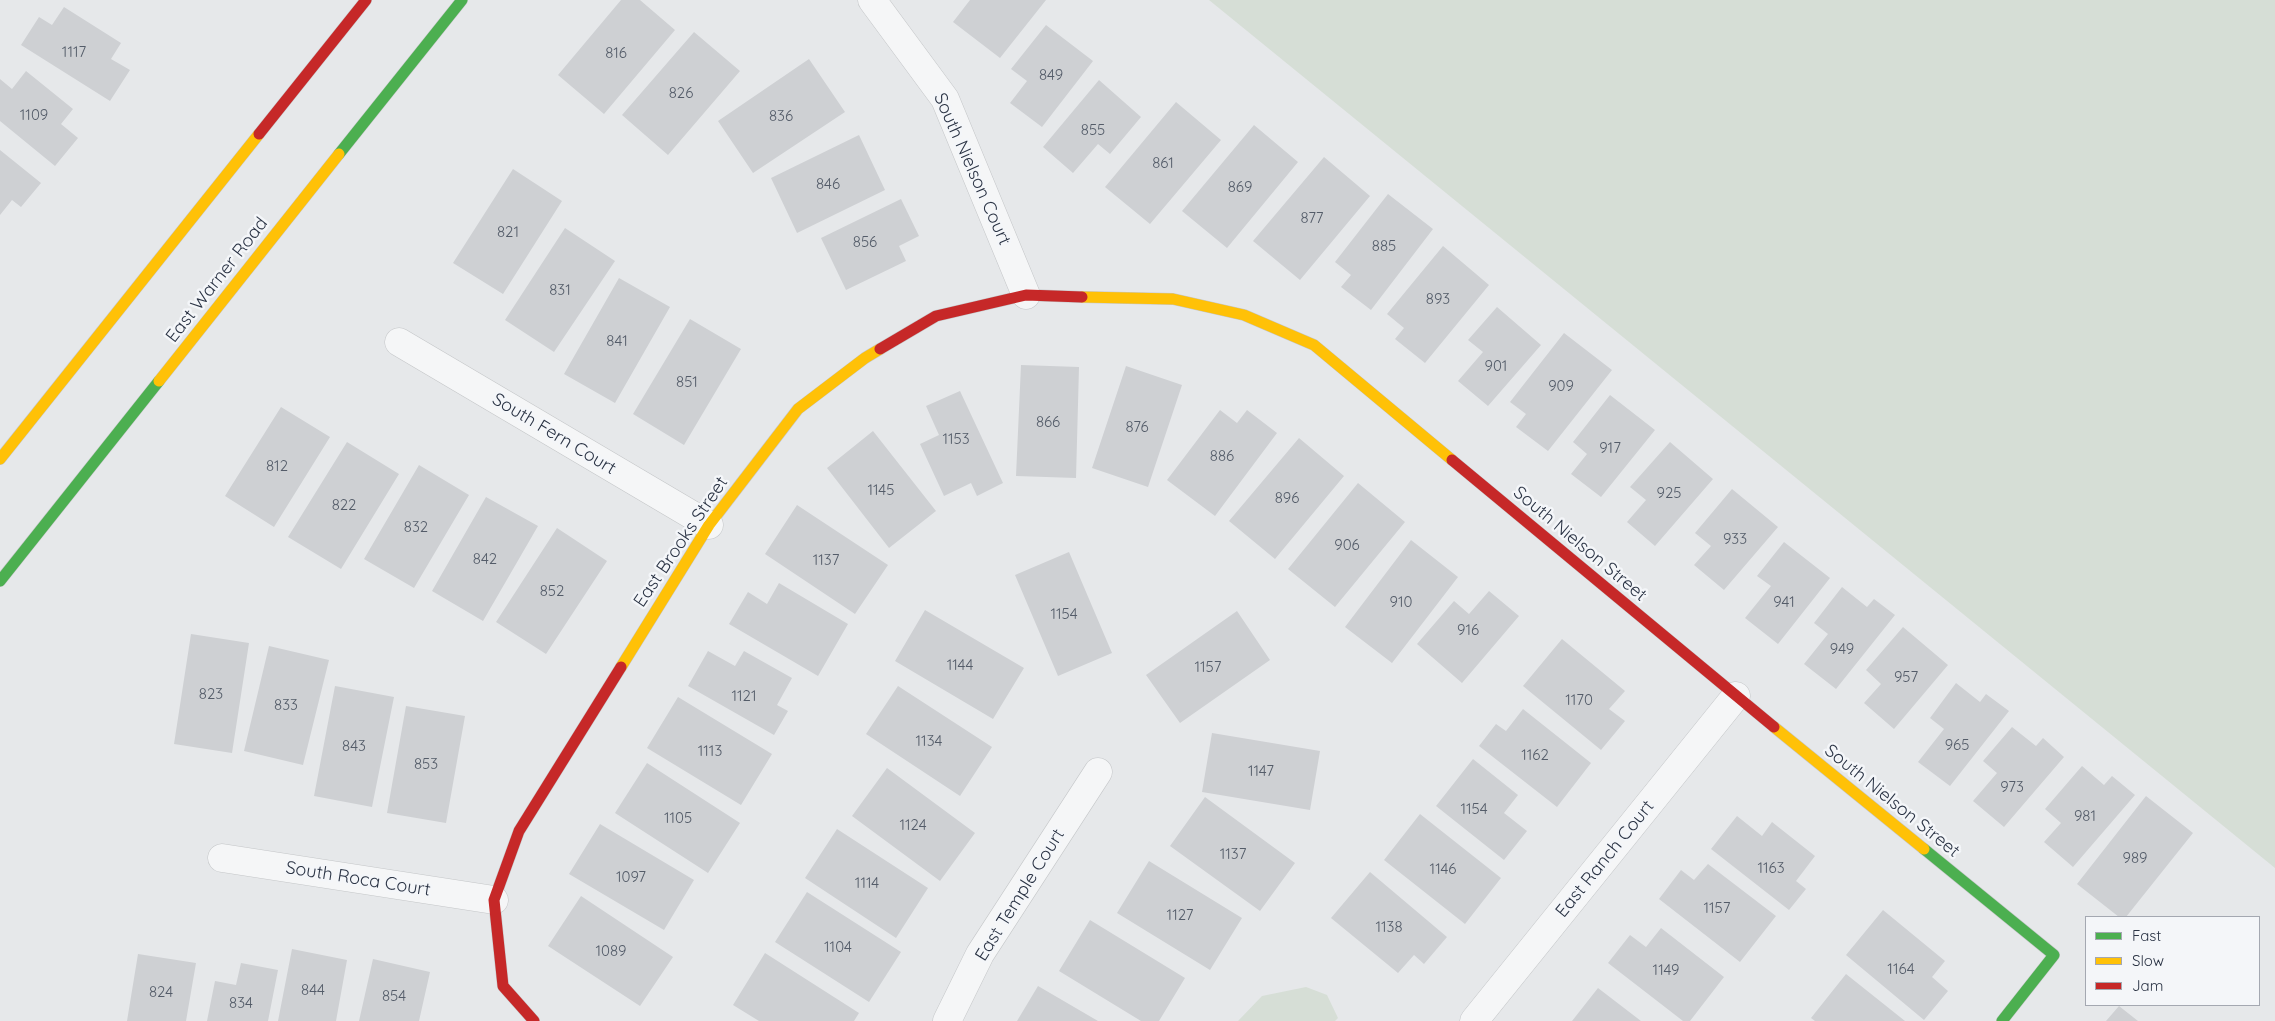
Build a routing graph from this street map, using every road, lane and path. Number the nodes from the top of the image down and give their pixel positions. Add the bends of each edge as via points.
1 (366, 0) edge
2 (462, 0) edge
3 (872, 0) edge
4 (1026, 295) junction
5 (399, 342) dead end
6 (0, 459) edge
7 (709, 525) junction
8 (0, 581) edge
9 (1736, 696) junction
10 (1098, 772) dead end
11 (222, 858) dead end
12 (494, 900) junction
13 (534, 1021) edge
14 (947, 1021) edge
15 (1474, 1021) edge
16 (2002, 1021) edge

1 - 6 street
2 - 8 street, East Warner Road
3 - 4 street, South Nielson Court via 945,99
4 - 7 street, East Brooks Street via 936,316 866,358 798,409
4 - 9 street, South Nielson Street via 1173,299 1244,315 1314,345
5 - 7 street, South Fern Court
7 - 12 street, East Brooks Street via 519,831
9 - 15 street, East Ranch Court
9 - 16 street, South Nielson Street via 2054,955
10 - 14 street, East Temple Court via 980,954
11 - 12 street, South Roca Court
12 - 13 street via 503,986

